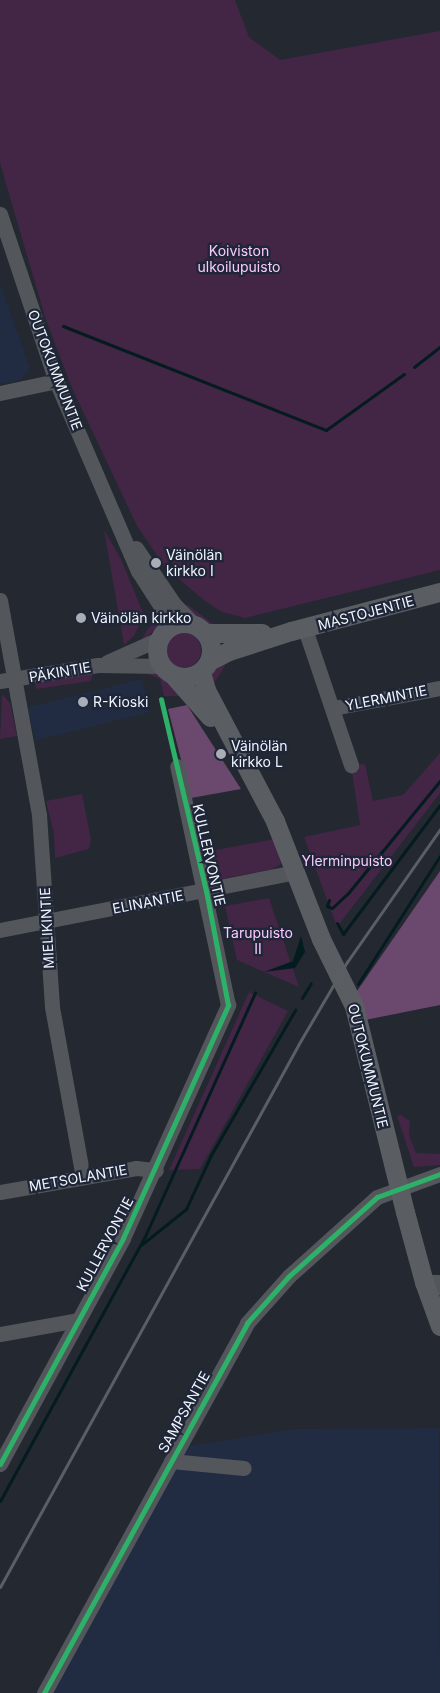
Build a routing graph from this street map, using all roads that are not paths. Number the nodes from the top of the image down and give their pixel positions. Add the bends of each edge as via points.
1 (0, 214) edge
2 (56, 381) junction
3 (0, 393) edge
4 (118, 522) junction
5 (440, 592) edge
6 (0, 600) edge
7 (200, 629) junction
8 (298, 630) junction
9 (163, 634) junction
10 (98, 665) junction
11 (205, 666) junction
12 (168, 671) junction
13 (18, 679) junction
14 (0, 681) edge
15 (440, 688) edge
16 (333, 708) junction
17 (243, 762) junction
18 (351, 765) dead end
19 (177, 766) dead end
20 (296, 872) junction
21 (206, 891) junction
22 (46, 922) junction
23 (0, 930) edge
24 (156, 1170) junction
25 (440, 1174) edge
26 (83, 1177) junction
27 (398, 1188) junction
28 (0, 1192) edge
29 (432, 1284) edge
30 (78, 1320) junction
31 (440, 1326) edge
32 (0, 1334) edge
33 (171, 1461) junction
34 (0, 1464) edge
35 (244, 1468) dead end
36 (44, 1693) edge

1 - 2 street, OUTOKUMMUNTIE
2 - 3 street
2 - 4 street, OUTOKUMMUNTIE
4 - 7 street, OUTOKUMMUNTIE via 174,604
4 - 9 street, OUTOKUMMUNTIE via 138,571 163,610
5 - 8 main road, MASTOJENTIE
6 - 13 street, MIELIKINTIE
7 - 8 main road, MASTOJENTIE
7 - 9 main road via 181,623
7 - 11 main road via 211,647
8 - 11 main road, MASTOJENTIE via 229,650
8 - 16 street, YLERMINTIE
9 - 10 street, PÄKINTIE
9 - 12 main road via 157,653
10 - 12 street, PÄKINTIE
10 - 13 street, PÄKINTIE
11 - 12 main road via 188,677
11 - 17 main road, OUTOKUMMUNTIE via 206,690
12 - 17 main road, OUTOKUMMUNTIE via 194,696
13 - 14 street, PÄKINTIE
13 - 22 street, MIELIKINTIE via 39,815
15 - 16 street, YLERMINTIE
16 - 18 street, YLERMINTIE
17 - 20 main road, OUTOKUMMUNTIE via 276,821
19 - 21 street, KULLERVONTIE
20 - 21 street, ELINANTIE
20 - 27 main road, OUTOKUMMUNTIE via 321,939 354,1006
21 - 22 street, ELINANTIE
21 - 24 street, KULLERVONTIE via 228,1005
22 - 23 street, ELINANTIE
22 - 26 street, MIELIKINTIE via 52,1007
24 - 26 street, METSOLANTIE via 136,1168
24 - 30 street, KULLERVONTIE
25 - 27 street, SAMPSANTIE
26 - 28 street, METSOLANTIE
27 - 29 main road, OUTOKUMMUNTIE
27 - 33 street, SAMPSANTIE via 377,1197 357,1212 289,1276 247,1323
29 - 31 main road, OUTOKUMMUNTIE
30 - 32 street
30 - 34 street, KULLERVONTIE
33 - 35 street
33 - 36 street, SAMPSANTIE

